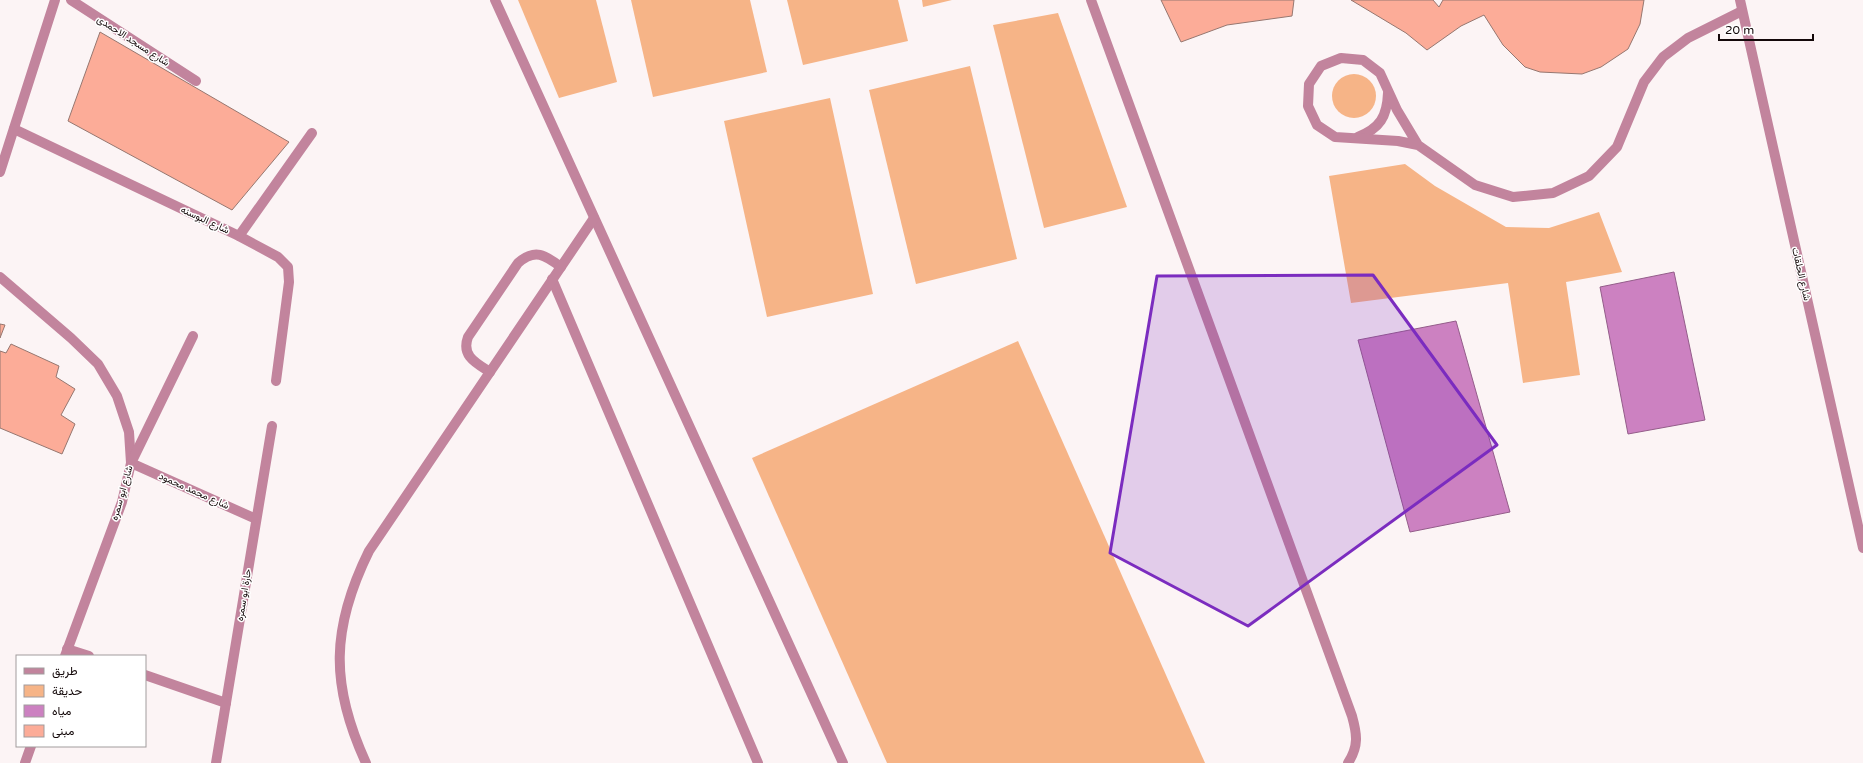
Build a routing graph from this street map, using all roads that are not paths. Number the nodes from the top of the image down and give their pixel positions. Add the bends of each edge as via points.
1 (55, 0) edge
2 (71, 0) edge
3 (495, 0) edge
4 (1091, 0) edge
5 (1740, 0) edge
6 (1742, 11) junction
7 (196, 81) dead end
8 (1388, 93) junction
9 (14, 130) junction
10 (312, 133) dead end
11 (1356, 138) junction
12 (1418, 145) junction
13 (0, 172) edge
14 (594, 218) junction
15 (239, 236) junction
16 (561, 267) junction
17 (0, 277) edge
18 (552, 280) junction
19 (193, 336) dead end
20 (490, 372) junction
21 (276, 381) dead end
22 (272, 426) dead end
23 (131, 463) junction
24 (256, 519) junction
25 (1863, 548) edge
26 (66, 652) edge
27 (83, 655) edge
28 (146, 675) edge
29 (226, 703) junction
30 (31, 747) edge
31 (28, 762) edge
32 (216, 763) edge
33 (366, 763) edge
34 (758, 763) edge
35 (843, 763) edge
36 (1348, 763) edge

1 - 9 street
2 - 7 street, شارع مسجد الاحمدى
3 - 14 street
4 - 36 street via 1352,716 1357,735 1354,754
5 - 6 street, شارع الحلقات
6 - 12 street via 1688,38 1662,57 1644,82 1617,147 1589,176 1553,193 1513,197 1475,185
6 - 25 street, شارع الحلقات
8 - 11 street via 1388,108 1381,122 1370,132
8 - 11 street via 1380,73 1362,60 1341,58 1321,66 1309,84 1308,106 1317,125 1335,137
8 - 12 street
9 - 13 street
9 - 15 street, شارع البوسنه
10 - 15 street
11 - 12 street
14 - 16 street
14 - 35 street
15 - 21 street, شارع البوسنه via 278,256 288,267 290,282
16 - 18 street
16 - 20 street via 541,254 532,254 518,263 468,337 466,344 469,358
17 - 23 street, شارع ابو سمره via 98,364 117,396 128,432
18 - 20 street
18 - 34 street
19 - 23 street
20 - 33 street via 369,551 355,580 345,610 340,642 344,706 353,736
22 - 24 street, حارة ابو سمره
23 - 24 street, شارع محمد محمود
23 - 26 street, شارع ابو سمره via 122,502
24 - 29 street, حارة ابو سمره
26 - 27 street
28 - 29 street
29 - 32 street, حارة ابو سمره
30 - 31 street

